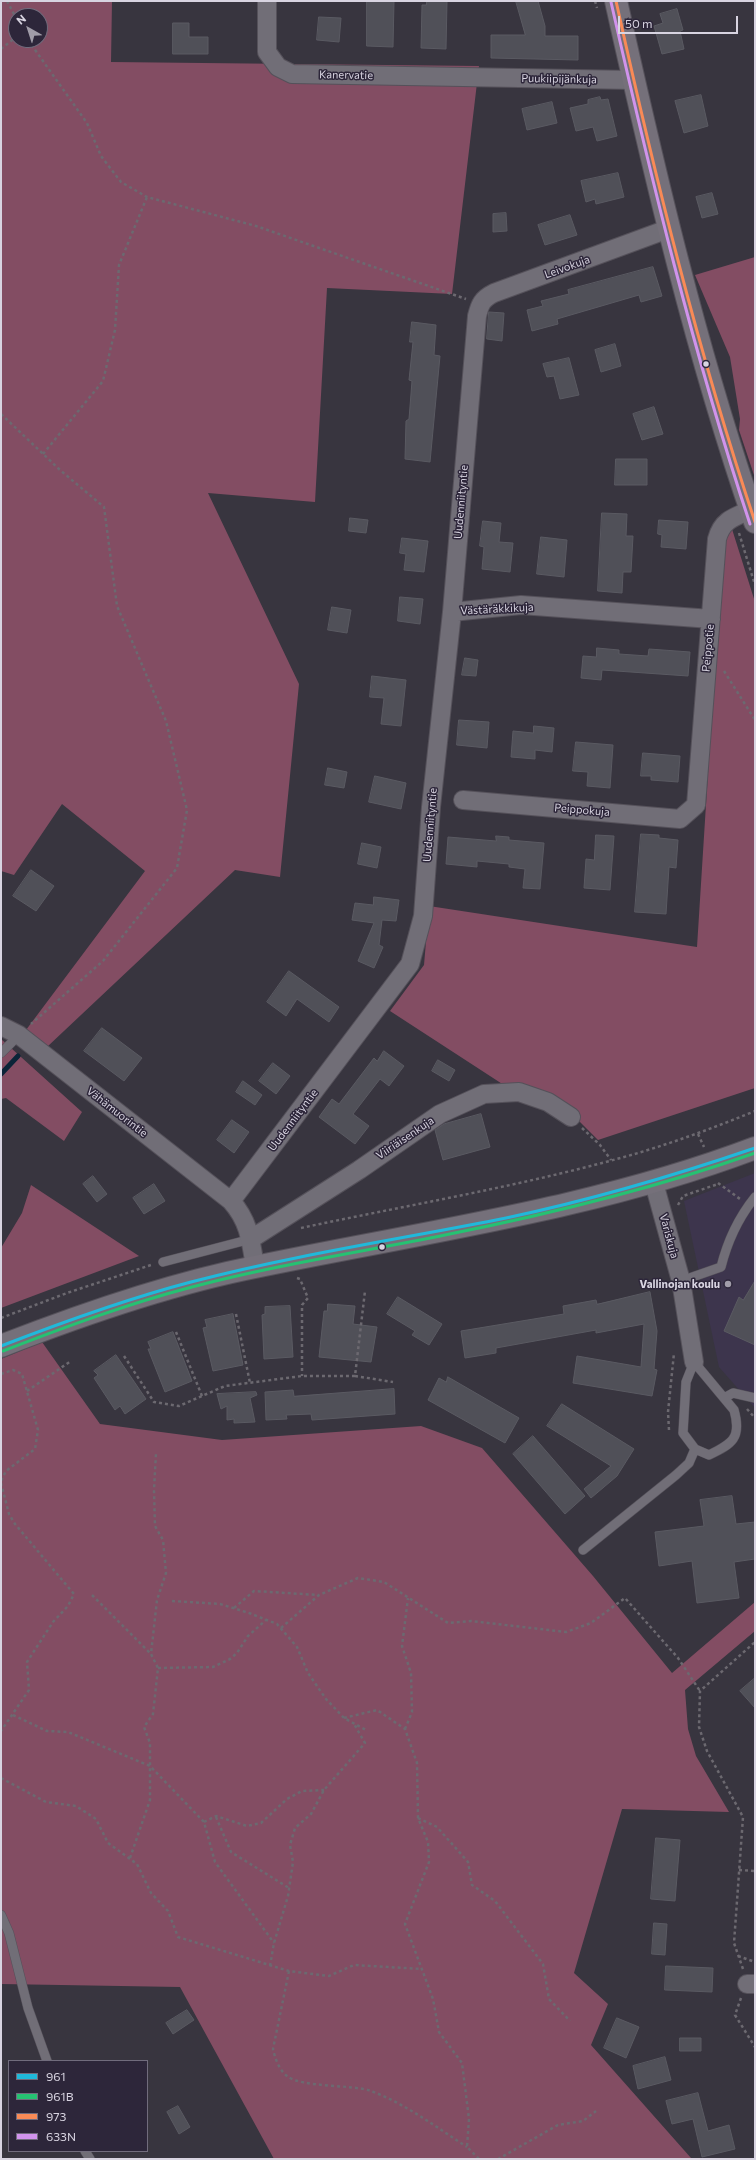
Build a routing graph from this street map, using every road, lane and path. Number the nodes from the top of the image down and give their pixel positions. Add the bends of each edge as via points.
1 (268, 1) edge
2 (616, 1) edge
3 (34, 48) edge
4 (486, 77) joint
5 (633, 80) junction
6 (147, 197) junction
7 (668, 229) junction
8 (478, 310) junction
9 (1, 414) edge
10 (43, 454) junction
11 (753, 516) edge
12 (452, 612) junction
13 (710, 619) junction
14 (708, 647) junction
15 (755, 720) edge
16 (463, 800) dead end
17 (696, 805) joint
18 (1, 1026) edge
19 (19, 1035) junction
20 (1, 1052) edge
21 (755, 1112) edge
22 (571, 1117) joint
23 (755, 1148) edge
24 (611, 1160) junction
25 (654, 1183) junction
26 (755, 1197) edge
27 (231, 1201) junction
28 (748, 1205) junction
29 (666, 1222) junction
30 (298, 1228) dead end
31 (251, 1239) junction
32 (164, 1262) joint
33 (255, 1267) junction
34 (681, 1281) junction
35 (365, 1291) dead end
36 (308, 1298) dead end
37 (236, 1314) dead end
38 (1, 1318) edge
39 (176, 1332) dead end
40 (1, 1346) edge
41 (674, 1352) dead end
42 (124, 1356) dead end
43 (71, 1361) dead end
44 (694, 1362) junction
45 (1, 1374) edge
46 (302, 1376) junction
47 (355, 1376) junction
48 (393, 1382) dead end
49 (250, 1383) junction
50 (27, 1391) junction
51 (733, 1393) junction
52 (202, 1396) junction
53 (724, 1398) junction
54 (755, 1398) edge
55 (755, 1418) edge
56 (683, 1433) junction
57 (695, 1449) junction
58 (156, 1454) dead end
59 (1, 1482) edge
60 (582, 1550) dead end
61 (92, 1595) dead end
62 (319, 1595) junction
63 (408, 1598) junction
64 (172, 1601) dead end
65 (234, 1608) junction
66 (266, 1620) junction
67 (280, 1628) junction
68 (755, 1642) edge
69 (151, 1654) junction
70 (158, 1668) junction
71 (700, 1691) junction
72 (13, 1715) junction
73 (344, 1718) junction
74 (354, 1724) junction
75 (366, 1730) dead end
76 (405, 1730) junction
77 (1, 1731) edge
78 (150, 1766) junction
79 (1, 1778) edge
80 (324, 1790) junction
81 (216, 1816) junction
82 (418, 1818) junction
83 (204, 1822) junction
84 (130, 1858) junction
85 (739, 1870) junction
86 (755, 1871) edge
87 (289, 1888) junction
88 (1, 1915) edge
89 (274, 1943) junction
90 (738, 1956) junction
91 (755, 1962) edge
92 (270, 1966) junction
93 (422, 1969) junction
94 (289, 1971) junction
95 (751, 1984) edge
96 (570, 2021) dead end
97 (755, 2047) edge
98 (47, 2060) edge
99 (596, 2111) dead end
100 (466, 2147) junction
101 (479, 2159) edge
102 (498, 2159) edge

1 - 4 street, Kanervatie via 267,52 278,67 292,74
2 - 5 street
3 - 6 path via 87,123 100,156 121,182
4 - 5 street, Puukiipijänkuja
5 - 7 street
6 - 8 path via 256,226
6 - 10 path via 119,265 115,330 103,381
7 - 8 street, Leivokuja via 494,293 485,297
7 - 11 street via 722,420
8 - 12 street, Uudenniityntie
9 - 10 path
10 - 19 path via 104,507 117,606 166,721 188,810 177,868 103,961
11 - 13 street, Peippotie via 734,516 720,527
12 - 13 street, Västäräkkikuja via 521,606
12 - 27 street, Uudenniityntie via 431,807 423,916 410,964
13 - 14 street, Peippotie
14 - 15 path
14 - 17 street, Peippotie
16 - 17 street, Peippokuja via 680,819
18 - 19 street, Vähämuorintie
19 - 20 lane
19 - 27 street, Vähämuorintie
21 - 24 path via 698,1134
22 - 24 path via 600,1145
22 - 31 street, Viiriäisenkuja via 548,1102 519,1092 484,1094 440,1114
23 - 25 street
24 - 30 path
25 - 29 street, Variskuja
25 - 33 street via 566,1206
26 - 28 lane
27 - 31 street via 241,1212
28 - 29 path via 718,1184 683,1196 678,1205 678,1220
28 - 34 lane via 727,1245 721,1267
29 - 34 street, Variskuja
31 - 32 lane
31 - 33 street
32 - 38 path via 67,1293
33 - 40 street via 158,1292 69,1320
34 - 44 street, Variskuja
35 - 47 path
36 - 46 path via 302,1305
37 - 49 path
39 - 52 path
41 - 56 path via 668,1412 670,1432
42 - 52 path via 154,1402 179,1406
43 - 50 path
44 - 53 lane
44 - 56 lane via 686,1382
45 - 50 path via 13,1370 22,1374
46 - 47 path
46 - 49 path
47 - 48 path
49 - 52 path via 225,1386
50 - 59 path via 38,1430 35,1449 6,1472
51 - 53 lane
51 - 54 lane
51 - 55 path
53 - 57 lane via 734,1410 736,1436 728,1446 709,1455
56 - 57 lane
57 - 60 lane via 689,1463 676,1475
58 - 69 path via 155,1526 163,1540 166,1573 157,1600
59 - 72 path via 12,1519 74,1594 27,1662 29,1690
61 - 69 path
62 - 63 path via 358,1578 384,1582
62 - 65 path via 254,1591
62 - 67 path
63 - 71 path via 448,1623 471,1621 566,1632 591,1623 625,1598 678,1658
63 - 76 path via 402,1646 411,1673 412,1712
64 - 65 path via 220,1604
65 - 66 path
66 - 67 path
66 - 70 path via 248,1636 237,1653 213,1667
67 - 73 path via 297,1647 308,1673 326,1699
68 - 71 path
69 - 70 path
70 - 78 path via 153,1714 144,1727 150,1743
71 - 85 path via 700,1727 707,1751 743,1816
72 - 77 path
72 - 78 path via 47,1731 68,1732
73 - 74 path
73 - 76 path via 377,1710
74 - 75 path
74 - 80 path via 365,1743
76 - 82 path via 417,1763
78 - 83 path
78 - 84 path via 150,1800
79 - 84 path via 46,1802 76,1806 96,1820 108,1843
80 - 81 path via 302,1791 287,1799 261,1823 247,1826
80 - 87 path via 311,1814 295,1828 290,1845 293,1862
81 - 83 path
81 - 87 path via 231,1852
82 - 93 path via 428,1842 429,1862 405,1924
82 - 96 path via 437,1827 468,1862 472,1885 495,1901 543,1964 549,1998
83 - 89 path via 215,1862
84 - 92 path via 137,1864 152,1893 168,1911 178,1937
85 - 86 path
85 - 90 path via 734,1943
87 - 89 path
88 - 98 lane via 9,1933 28,2008
89 - 92 path
90 - 91 path
90 - 95 path
92 - 94 path
93 - 94 path via 354,1965 329,1976
93 - 100 path via 433,1999 439,2032 462,2063 469,2119
94 - 100 path via 273,2049 276,2061 287,2076 305,2082 370,2091 400,2104
95 - 97 path via 735,2015
99 - 102 path via 583,2121 558,2125
100 - 101 path

